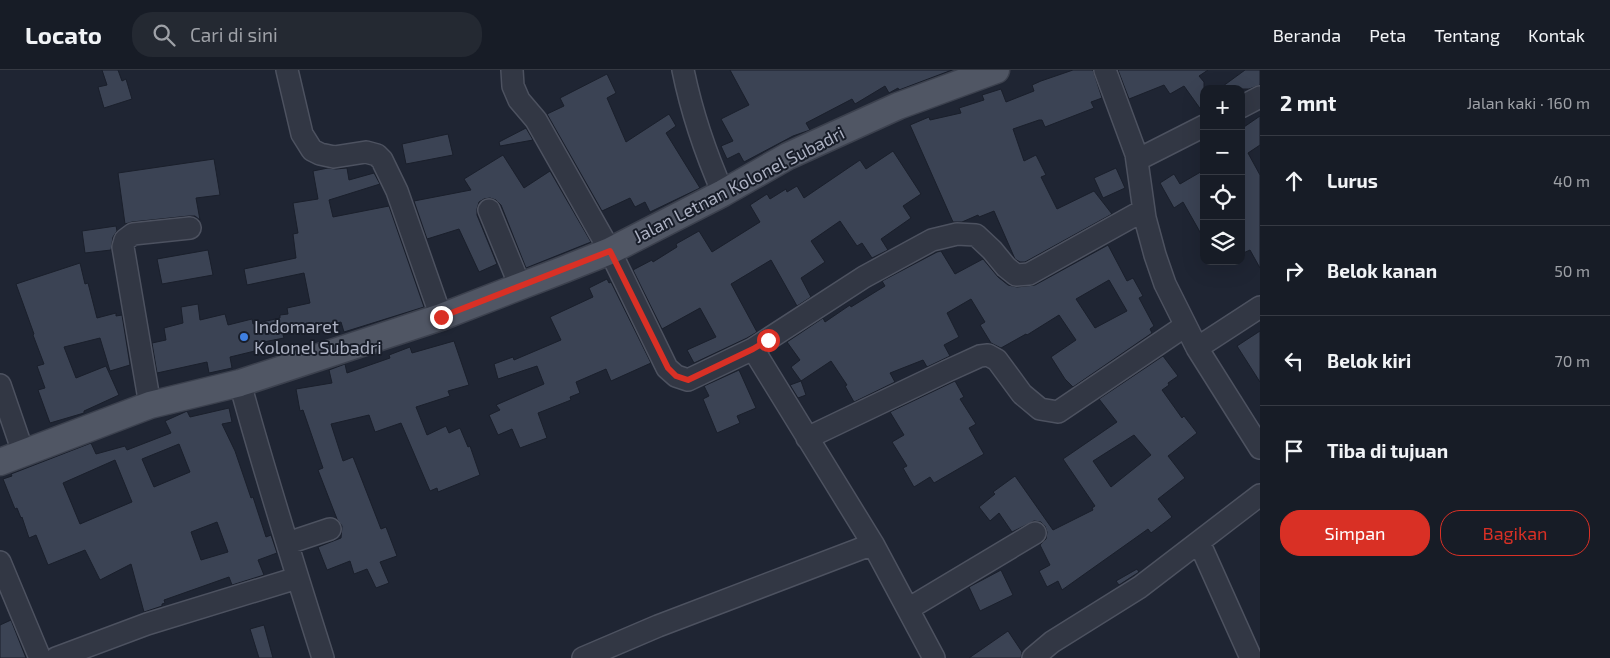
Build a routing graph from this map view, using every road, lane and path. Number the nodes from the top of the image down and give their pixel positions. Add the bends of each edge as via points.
1 (287, 70) edge
2 (512, 70) edge
3 (683, 70) edge
4 (996, 70) edge
5 (1104, 70) edge
6 (1260, 97) edge
7 (1245, 105) edge
8 (1200, 128) edge
9 (1138, 160) junction
10 (723, 193) junction
11 (489, 210) dead end
12 (1144, 210) junction
13 (190, 228) dead end
14 (610, 251) junction
15 (520, 286) junction
16 (1260, 307) edge
17 (441, 317) junction
18 (1185, 326) junction
19 (1197, 348) junction
20 (753, 349) junction
21 (240, 383) junction
22 (0, 385) edge
23 (150, 405) junction
24 (807, 438) junction
25 (1260, 448) edge
26 (12, 457) edge
27 (1260, 495) edge
28 (330, 529) dead end
29 (1035, 533) dead end
30 (1198, 542) junction
31 (288, 543) junction
32 (873, 544) junction
33 (0, 562) edge
34 (298, 578) junction
35 (908, 609) junction
36 (40, 658) edge
37 (56, 658) edge
38 (322, 658) edge
39 (583, 658) edge
40 (934, 658) edge
41 (1033, 658) edge
42 (1251, 658) edge

1 - 17 street via 302,134 312,150 334,157 366,152 382,160 397,191
2 - 14 street via 513,86 519,100 536,120
3 - 10 street via 706,155
4 - 10 main road, Jalan Letnan Kolonel Subadri via 898,106 788,156
5 - 9 street
6 - 7 street
8 - 9 street
9 - 12 street
10 - 14 main road, Jalan Letnan Kolonel Subadri
11 - 15 street
12 - 18 street via 1165,284
12 - 20 street via 1029,274 1016,274 1006,267 976,235 957,234 932,240 864,277
13 - 23 street via 133,234 122,247
14 - 15 main road, Jalan Letnan Kolonel Subadri
14 - 20 street via 672,373 688,380
15 - 17 main road, Jalan Letnan Kolonel Subadri
16 - 19 street
17 - 21 main road, Jalan Letnan Kolonel Subadri
18 - 19 street
18 - 24 street via 1058,412 1040,409 1022,394 997,360 988,355 948,370
19 - 25 street
20 - 24 street
21 - 23 main road, Jalan Letnan Kolonel Subadri
21 - 31 street
22 - 26 street
23 - 26 main road, Jalan Letnan Kolonel Subadri
24 - 32 street
27 - 30 street
28 - 31 street
29 - 35 street
30 - 41 street via 1140,587 1052,642
30 - 42 street
31 - 34 street
32 - 35 street
32 - 39 street
33 - 36 street
34 - 37 street via 147,624
34 - 38 street
35 - 40 street

